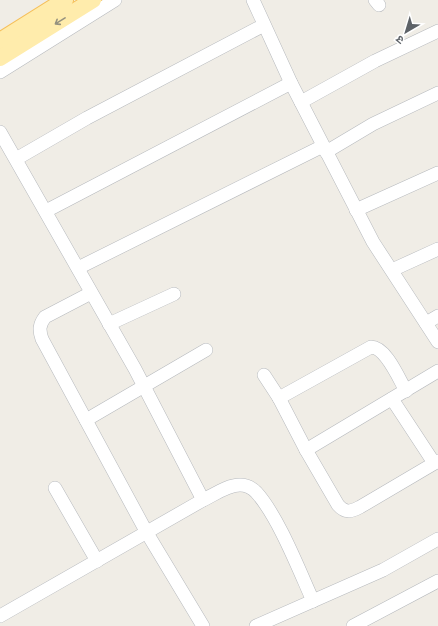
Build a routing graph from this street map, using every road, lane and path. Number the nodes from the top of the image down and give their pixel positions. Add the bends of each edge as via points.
1 (65, 0) edge
2 (93, 0) edge
3 (114, 0) edge
4 (252, 0) edge
5 (264, 25) junction
6 (438, 31) edge
7 (0, 41) edge
8 (0, 58) edge
9 (0, 72) edge
10 (291, 83) junction
11 (438, 93) edge
12 (301, 102) junction
13 (0, 132) edge
14 (325, 149) junction
15 (16, 159) junction
16 (438, 173) edge
17 (356, 210) junction
18 (46, 211) junction
19 (438, 249) edge
20 (78, 268) junction
21 (392, 270) junction
22 (91, 293) junction
23 (174, 294) dead end
24 (438, 316) edge
25 (426, 323) junction
26 (109, 324) junction
27 (438, 342) edge
28 (206, 350) dead end
29 (438, 371) edge
30 (264, 375) dead end
31 (144, 387) junction
32 (406, 391) junction
33 (279, 398) junction
34 (392, 399) junction
35 (86, 420) junction
36 (306, 450) junction
37 (436, 462) edge
38 (55, 488) dead end
39 (204, 500) junction
40 (147, 533) junction
41 (438, 539) edge
42 (97, 561) junction
43 (438, 581) edge
44 (313, 601) junction
45 (0, 616) edge
46 (0, 623) edge
47 (2, 626) edge
48 (203, 626) edge
49 (256, 626) edge
50 (353, 626) edge

1 - 7 main road
2 -> 8 main road
3 - 9 street
4 - 5 street
5 - 10 street
5 - 15 street via 87,118
6 - 12 street via 388,54
10 - 12 street
10 - 18 street
11 - 14 street
12 - 14 street
13 - 15 street
14 - 17 street
14 - 20 street
15 - 18 street
16 - 17 street
17 - 21 street
18 - 20 street
19 - 21 street
20 - 22 street
21 - 25 street
22 - 26 street
22 - 35 street via 45,317 40,323 39,330
23 - 26 street
24 - 25 street
25 - 27 street
26 - 31 street
28 - 31 street
29 - 32 street
30 - 33 street
31 - 35 street
31 - 39 street
32 - 33 street via 386,356 380,349 371,347
32 - 34 street
33 - 36 street
34 - 36 street
34 - 37 street
35 - 40 street
36 - 37 street via 338,505 348,511 360,507
38 - 42 street
39 - 40 street
39 - 44 street via 229,487 239,485 248,486 256,491 273,519
40 - 42 street
40 - 48 street
41 - 44 street via 383,570
42 - 45 street
43 - 50 street
44 - 49 street
46 - 47 street

